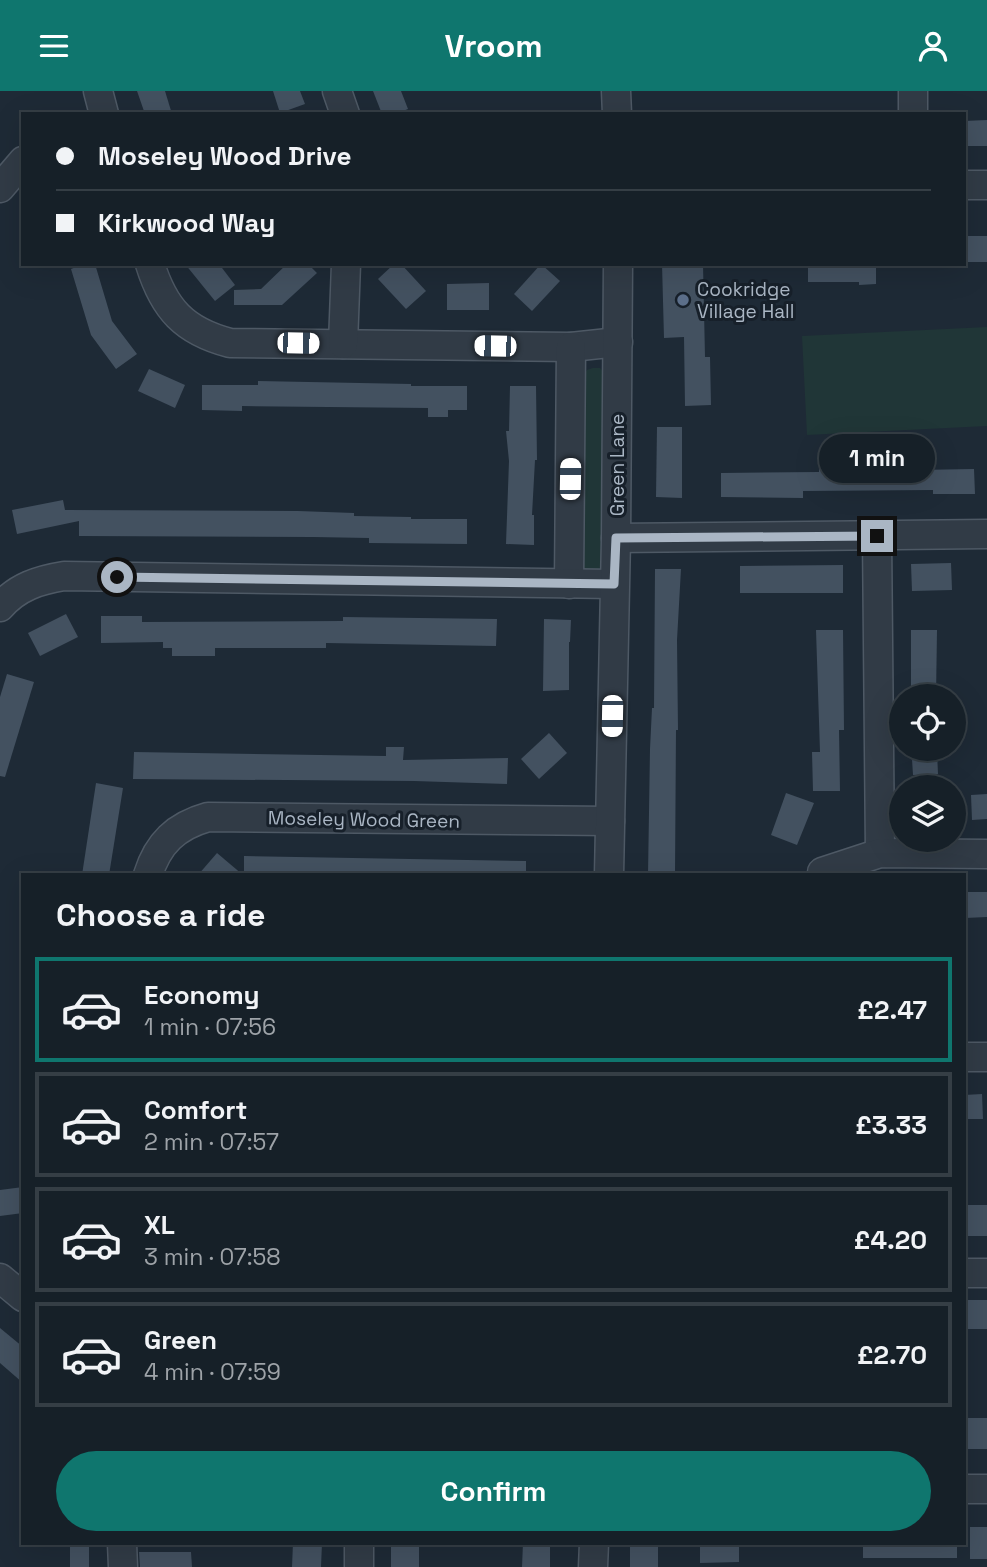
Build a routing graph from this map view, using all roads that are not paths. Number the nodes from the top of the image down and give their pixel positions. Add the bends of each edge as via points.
1 (98, 91) edge
2 (337, 91) edge
3 (616, 91) edge
4 (913, 91) edge
5 (103, 112) edge
6 (344, 112) edge
7 (617, 112) edge
8 (913, 112) edge
9 (21, 162) edge
10 (966, 185) edge
11 (987, 185) edge
12 (0, 188) edge
13 (151, 266) edge
14 (346, 266) edge
15 (618, 266) edge
16 (618, 342) junction
17 (343, 344) junction
18 (571, 347) junction
19 (987, 534) edge
20 (877, 536) junction
21 (616, 538) junction
22 (569, 584) junction
23 (614, 584) junction
24 (0, 607) edge
25 (610, 821) junction
26 (880, 853) junction
27 (987, 854) edge
28 (149, 873) edge
29 (609, 873) edge
30 (822, 873) edge
31 (966, 1057) edge
32 (987, 1057) edge
33 (966, 1273) edge
34 (987, 1273) edge
35 (966, 1489) edge
36 (987, 1489) edge
37 (122, 1545) edge
38 (359, 1545) edge
39 (594, 1545) edge
40 (123, 1567) edge
41 (359, 1567) edge
42 (593, 1567) edge

1 - 5 street
2 - 6 street
3 - 7 street
4 - 8 street
9 - 12 street
10 - 11 street
13 - 17 street via 173,311 207,337 230,343
14 - 17 street
15 - 16 street, Green Lane
16 - 18 street
16 - 21 street, Green Lane
17 - 18 street
18 - 22 street
19 - 20 street
20 - 21 street
20 - 26 street
21 - 23 street, Green Lane
22 - 23 street
22 - 24 street via 64,576 24,587
23 - 25 street, Green Lane
25 - 28 street, Moseley Wood Green via 208,817 191,822 163,842
25 - 29 street, Green Lane
26 - 27 street
26 - 30 street
31 - 32 street
33 - 34 street
35 - 36 street
37 - 40 street
38 - 41 street
39 - 42 street

